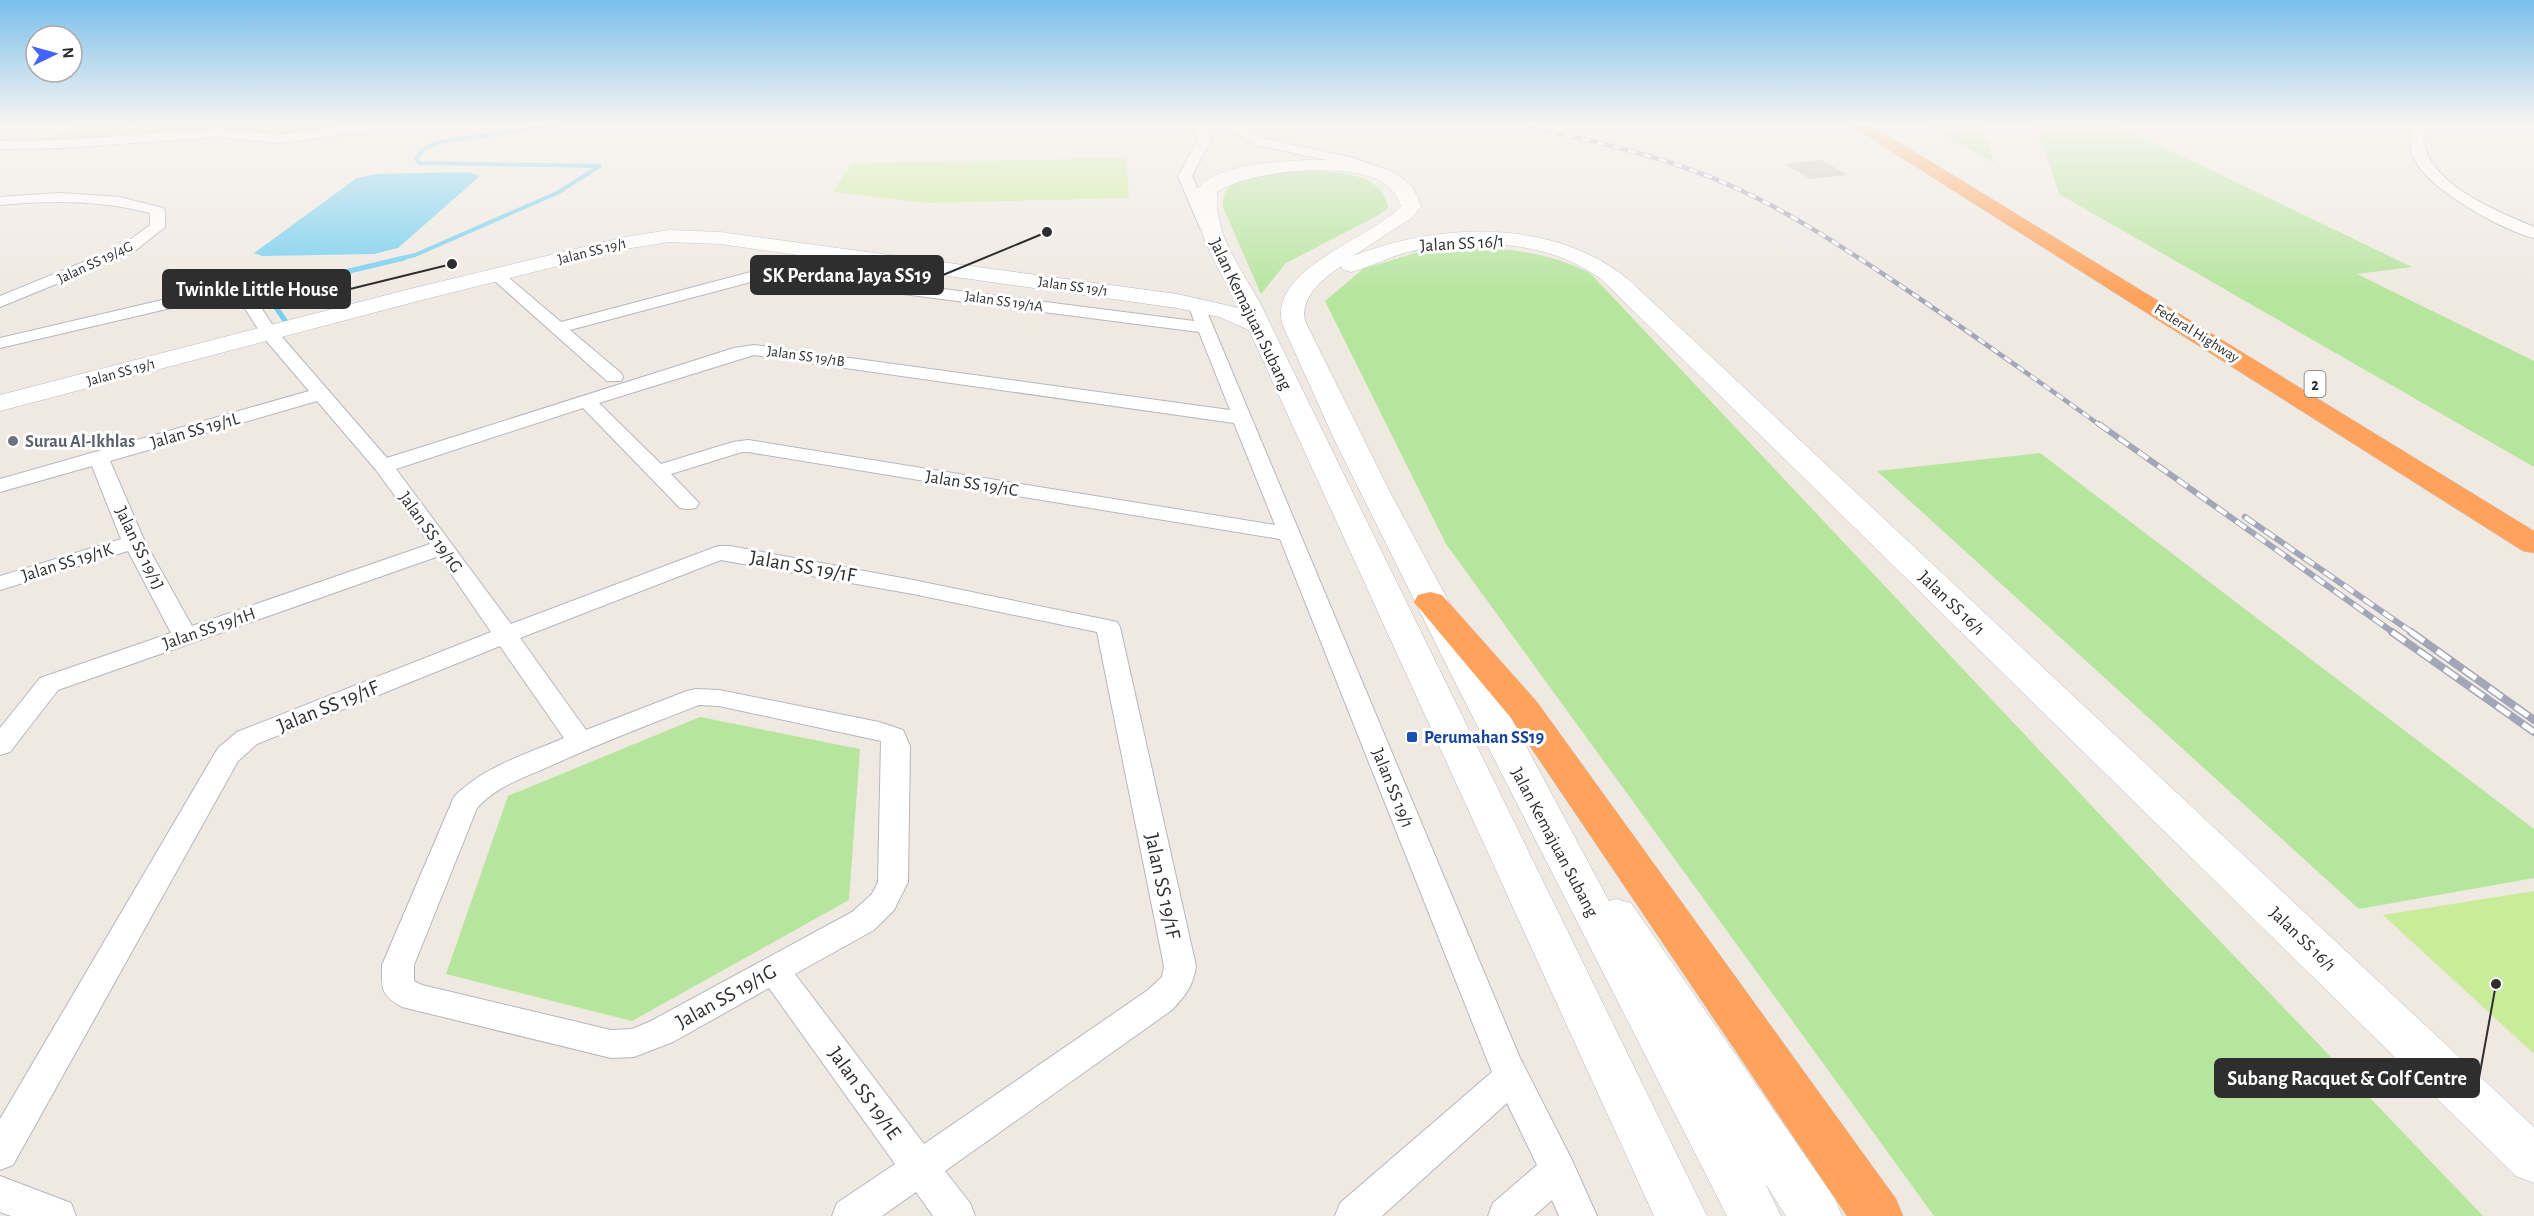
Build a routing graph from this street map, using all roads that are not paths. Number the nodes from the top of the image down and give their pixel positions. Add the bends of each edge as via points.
1 (1188, 182) edge
2 (1222, 182) edge
3 (1393, 182) edge
4 (1950, 182) edge
5 (1979, 182) edge
6 (2443, 182) edge
7 (0, 201) edge
8 (1208, 228) junction
9 (2534, 233) edge
10 (496, 275) junction
11 (1240, 287) junction
12 (1298, 295) junction
13 (0, 302) edge
14 (1204, 313) junction
15 (1258, 325) junction
16 (558, 328) junction
17 (268, 333) junction
18 (0, 343) edge
19 (614, 377) dead end
20 (321, 394) junction
21 (586, 400) junction
22 (0, 403) edge
23 (1243, 418) junction
24 (98, 457) junction
25 (383, 466) junction
26 (657, 472) junction
27 (0, 486) edge
28 (688, 503) dead end
29 (2534, 517) edge
30 (1290, 534) junction
31 (134, 542) junction
32 (2534, 544) edge
33 (444, 547) junction
34 (0, 583) edge
35 (1431, 602) junction
36 (505, 635) junction
37 (184, 636) junction
38 (580, 741) junction
39 (0, 746) edge
40 (1510, 758) junction
41 (774, 970) junction
42 (1511, 1077) junction
43 (0, 1153) edge
44 (2534, 1160) edge
45 (920, 1169) junction
46 (1558, 1170) junction
47 (0, 1194) edge
48 (57, 1216) edge
49 (851, 1216) edge
50 (956, 1216) edge
51 (1354, 1216) edge
52 (1507, 1216) edge
53 (1578, 1216) edge
54 (1681, 1216) edge
55 (1755, 1216) edge
56 (1816, 1216) edge
57 (1877, 1216) edge

1 - 8 street
2 - 8 main road, Jalan Kemajuan Subang via 1207,190 1204,201
3 - 12 main road, Jalan Kemajuan Subang via 1410,199 1406,213 1328,264
4 - 32 highway, Federal Highway / 2
5 - 29 highway, Federal Highway / 2
6 - 9 street via 2454,193
7 - 13 street, Jalan SS 19/4G via 80,197 128,201 158,211 157,227 126,250
8 - 11 main road, Jalan Kemajuan Subang
10 - 14 main road, Jalan SS 19/1 via 635,241 694,236
10 - 16 street
10 - 17 main road, Jalan SS 19/1
11 - 14 main road
11 - 15 main road, Jalan Kemajuan Subang
12 - 35 main road, Jalan Kemajuan Subang via 1292,311 1304,344
12 - 44 main road, Jalan SS 16/1 via 1364,259 1442,241 1519,241 1575,255 1601,268
14 - 15 main road, Jalan SS 19/1 via 1247,318
14 - 16 street, Jalan SS 19/1A via 782,272 760,273
14 - 23 street, Jalan SS 19/1
15 - 54 main road, Jalan Kemajuan Subang
16 - 19 street
17 - 18 street, Jalan SS 19/1G via 244,292 237,287
17 - 20 street, Jalan SS 19/1G
17 - 22 main road, Jalan SS 19/1
20 - 24 street, Jalan SS 19/1L
20 - 25 street, Jalan SS 19/1G
21 - 23 street, Jalan SS 19/1B via 740,352 766,350
21 - 25 street, Jalan SS 19/1B
21 - 26 street
23 - 30 street, Jalan SS 19/1
24 - 27 street, Jalan SS 19/1L
24 - 31 street, Jalan SS 19/1J
25 - 33 street, Jalan SS 19/1G
26 - 28 street
26 - 30 street, Jalan SS 19/1C via 748,446
30 - 42 street, Jalan SS 19/1
31 - 34 street, Jalan SS 19/1K
31 - 37 street, Jalan SS 19/1J
33 - 36 street, Jalan SS 19/1G
33 - 37 street, Jalan SS 19/1H
35 - 40 main road, Jalan Kemajuan Subang
35 - 57 highway via 1524,710
36 - 38 street, Jalan SS 19/1G
36 - 43 street, Jalan SS 19/1F via 247,738 228,755
36 - 45 street, Jalan SS 19/1F via 718,554 730,553 1108,627 1180,966 1176,983 1160,1000
37 - 39 street, Jalan SS 19/1H via 49,684
38 - 41 street, Jalan SS 19/1G via 696,698 718,698 893,736 893,882 883,902 863,921
38 - 41 street, Jalan SS 19/1G via 501,777 468,799 398,965 398,988 414,997 611,1044 634,1043
40 - 55 main road, Jalan Kemajuan Subang
40 - 56 main road
41 - 45 street, Jalan SS 19/1E
42 - 46 street, Jalan SS 19/1
42 - 51 street
45 - 49 street, Jalan SS 19/1F
45 - 50 street, Jalan SS 19/1E
46 - 52 street
46 - 53 street, Jalan SS 19/1
47 - 48 street

